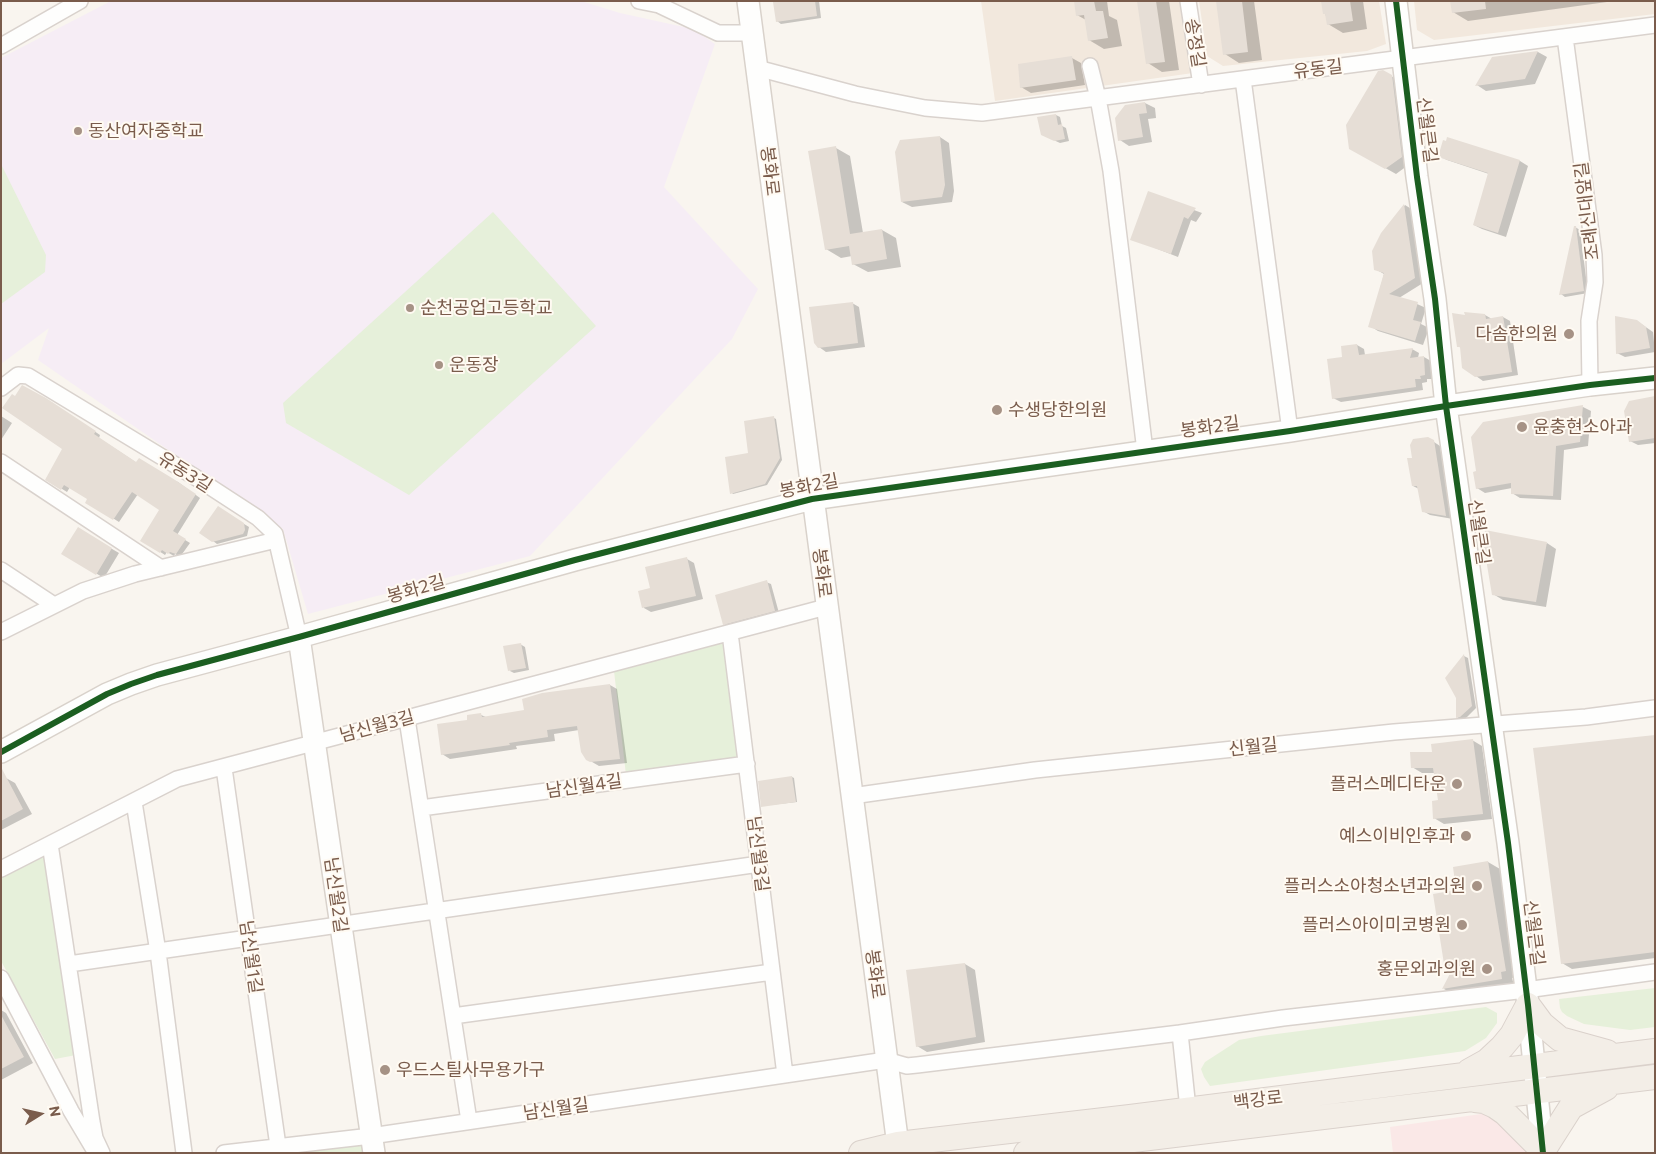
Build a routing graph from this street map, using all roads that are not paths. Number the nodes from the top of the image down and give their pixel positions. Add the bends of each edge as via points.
1 (80, 1) edge
2 (639, 1) edge
3 (748, 1) edge
4 (1188, 1) edge
5 (1396, 1) edge
6 (1655, 25) edge
7 (752, 33) junction
8 (1565, 37) junction
9 (1, 46) edge
10 (1402, 58) junction
11 (1090, 66) dead end
12 (757, 68) junction
13 (1243, 79) junction
14 (1201, 84) junction
15 (1098, 98) junction
16 (1655, 378) edge
17 (1590, 385) junction
18 (1, 388) edge
19 (1446, 406) junction
20 (1290, 431) junction
21 (1145, 451) junction
22 (1, 462) edge
23 (812, 499) junction
24 (276, 540) junction
25 (161, 568) junction
26 (1, 570) edge
27 (54, 605) junction
28 (826, 608) junction
29 (1, 632) edge
30 (730, 633) junction
31 (299, 637) junction
32 (1655, 708) edge
33 (407, 719) junction
34 (1491, 724) junction
35 (314, 743) junction
36 (1, 752) edge
37 (747, 764) junction
38 (224, 768) junction
39 (852, 796) junction
40 (134, 802) junction
41 (421, 808) junction
42 (50, 844) junction
43 (759, 864) junction
44 (1, 869) edge
45 (436, 910) junction
46 (340, 926) junction
47 (248, 939) junction
48 (158, 952) junction
49 (69, 964) junction
50 (772, 972) junction
51 (1655, 972) edge
52 (1, 978) edge
53 (1527, 997) junction
54 (453, 1016) junction
55 (1180, 1033) junction
56 (1655, 1051) edge
57 (1618, 1055) junction
58 (886, 1060) junction
59 (1534, 1066) junction
60 (1464, 1074) junction
61 (785, 1075) junction
62 (1655, 1077) edge
63 (1619, 1082) junction
64 (1537, 1091) junction
65 (1471, 1099) junction
66 (1188, 1109) junction
67 (469, 1121) junction
68 (372, 1144) edge
69 (278, 1146) junction
70 (898, 1148) edge
71 (1113, 1148) edge
72 (1543, 1152) edge
73 (96, 1153) edge
74 (102, 1153) edge
75 (184, 1153) edge
76 (224, 1153) edge
77 (862, 1153) edge
78 (1026, 1153) edge

1 - 9 street
2 - 7 street via 659,5 718,33
3 - 7 street, 봉화로
4 - 14 street, 송정길
5 - 10 street, 신월큰길
6 - 8 street, 유동길
7 - 12 street, 봉화로
8 - 10 street, 유동길
8 - 17 street, 조례신대앞길 via 1594,255
10 - 13 street, 유동길
10 - 19 street, 신월큰길 via 1435,299
11 - 15 street
12 - 15 street, 유동길 via 855,94 925,108 982,113
12 - 23 street, 봉화로
13 - 14 street, 유동길
13 - 20 street
14 - 15 street, 유동길
15 - 21 street
16 - 17 street, 봉화2길
17 - 19 street, 봉화2길
18 - 24 street, 유동3길 via 18,374 28,376 258,518 275,534
19 - 20 street, 봉화2길
19 - 34 street, 신월큰길
20 - 21 street, 봉화2길
21 - 23 street, 봉화2길
22 - 25 street
23 - 28 street, 봉화로
23 - 31 street, 봉화2길 via 575,560
24 - 25 street
24 - 31 street, 유동3길
25 - 27 street via 83,591
26 - 27 street
27 - 29 street
28 - 30 street, 남신월3길
28 - 39 street, 봉화로
30 - 33 street, 남신월3길
30 - 37 street, 남신월3길
31 - 35 street, 남신월2길
31 - 36 street, 봉화2길 via 131,684
32 - 34 street, 신월길
33 - 35 street, 남신월3길
33 - 41 street
34 - 39 street, 신월길 via 1035,770
34 - 53 street, 신월큰길
35 - 38 street
35 - 46 street, 남신월2길
37 - 41 street, 남신월4길
37 - 43 street, 남신월3길
38 - 40 street via 177,780
38 - 47 street, 남신월1길
39 - 58 street, 봉화로
40 - 42 street
40 - 48 street
41 - 45 street
42 - 44 street
42 - 49 street
43 - 45 street
43 - 50 street, 남신월3길
45 - 46 street
45 - 54 street
46 - 47 street
46 - 68 street, 남신월2길
47 - 48 street
47 - 69 street, 남신월1길
48 - 49 street
48 - 75 street
49 - 74 street via 92,1122
50 - 54 street
50 - 61 street, 남신월3길
51 - 53 street
52 - 73 street
53 - 55 street via 1321,1013
53 - 57 main road via 1542,1024 1560,1039
53 - 59 street, 신월큰길
53 - 60 main road via 1512,1035 1487,1061
54 - 67 street
55 - 58 street via 907,1066
55 - 66 street
56 - 57 main road, 백강로
57 - 59 main road, 백강로
58 - 61 street, 남신월길
58 - 70 street, 봉화로
59 - 60 main road, 백강로
59 - 64 street, 신월큰길
60 - 66 main road, 백강로
61 - 67 street, 남신월길
62 - 63 main road, 백강로
63 - 64 main road, 백강로
63 - 72 main road via 1571,1107
64 - 65 main road, 백강로
64 - 72 street, 신월큰길
65 - 71 main road, 백강로
65 - 72 main road via 1500,1109
66 - 70 main road, 백강로
67 - 68 street, 남신월길
68 - 69 street, 남신월길
69 - 76 street, 남신월길
70 - 77 main road, 백강로
71 - 78 main road, 백강로

